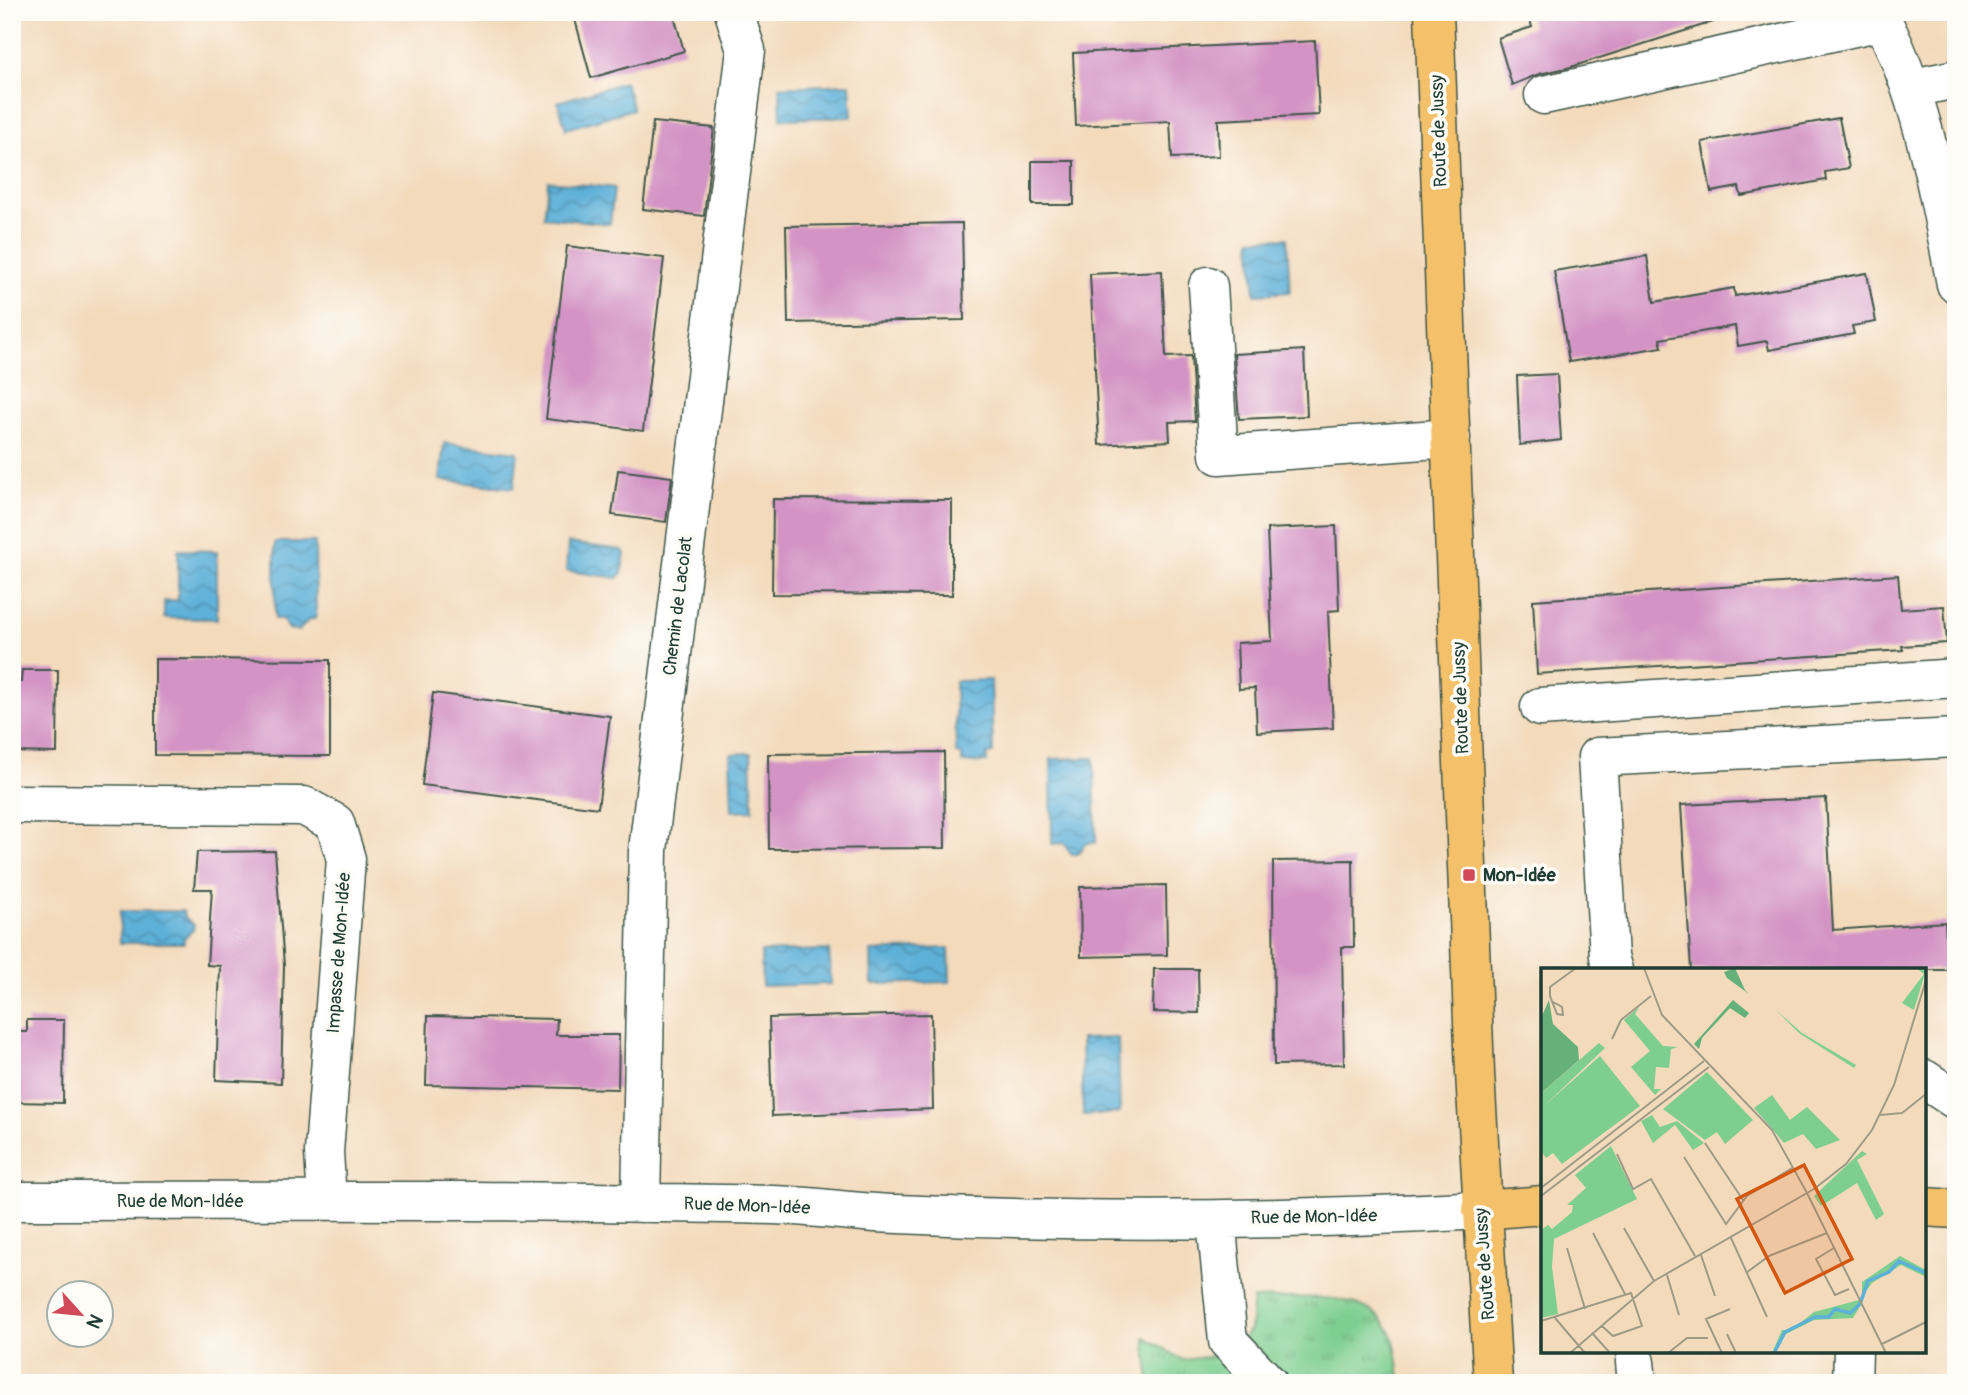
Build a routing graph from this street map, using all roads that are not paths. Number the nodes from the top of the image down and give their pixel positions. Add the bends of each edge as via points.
1 (734, 12) edge
2 (1434, 12) edge
3 (1880, 16) edge
4 (1956, 79) edge
5 (1913, 88) junction
6 (1544, 95) dead end
7 (1956, 284) edge
8 (1208, 286) dead end
9 (1451, 438) junction
10 (1956, 678) edge
11 (1540, 707) dead end
12 (1956, 738) edge
13 (12, 804) edge
14 (1612, 968) edge
15 (1926, 1080) edge
16 (1956, 1100) edge
17 (12, 1201) edge
18 (327, 1201) junction
19 (641, 1203) junction
20 (1541, 1205) edge
21 (1926, 1207) edge
22 (1956, 1209) edge
23 (1482, 1210) junction
24 (1216, 1220) junction
25 (1853, 1353) edge
26 (1269, 1383) edge
27 (1493, 1383) edge
28 (1852, 1383) edge

1 - 19 street, Chemin de Lacolat via 746,50 648,850
2 - 9 main road, Route de Jussy
3 - 5 street
3 - 6 street
4 - 5 street
5 - 7 street
8 - 9 street via 1219,455
9 - 23 main road, Route de Jussy
10 - 11 street
12 - 14 street via 1597,757
13 - 18 street, Impasse de Mon-Idée via 304,806 335,823 345,859 324,1152
15 - 16 street
17 - 18 street, Rue de Mon-Idée
18 - 19 street, Rue de Mon-Idée
19 - 24 street, Rue de Mon-Idée
20 - 23 main road
21 - 22 main road
23 - 24 street, Rue de Mon-Idée
23 - 27 main road, Route de Jussy
24 - 26 street via 1228,1341
25 - 28 street

